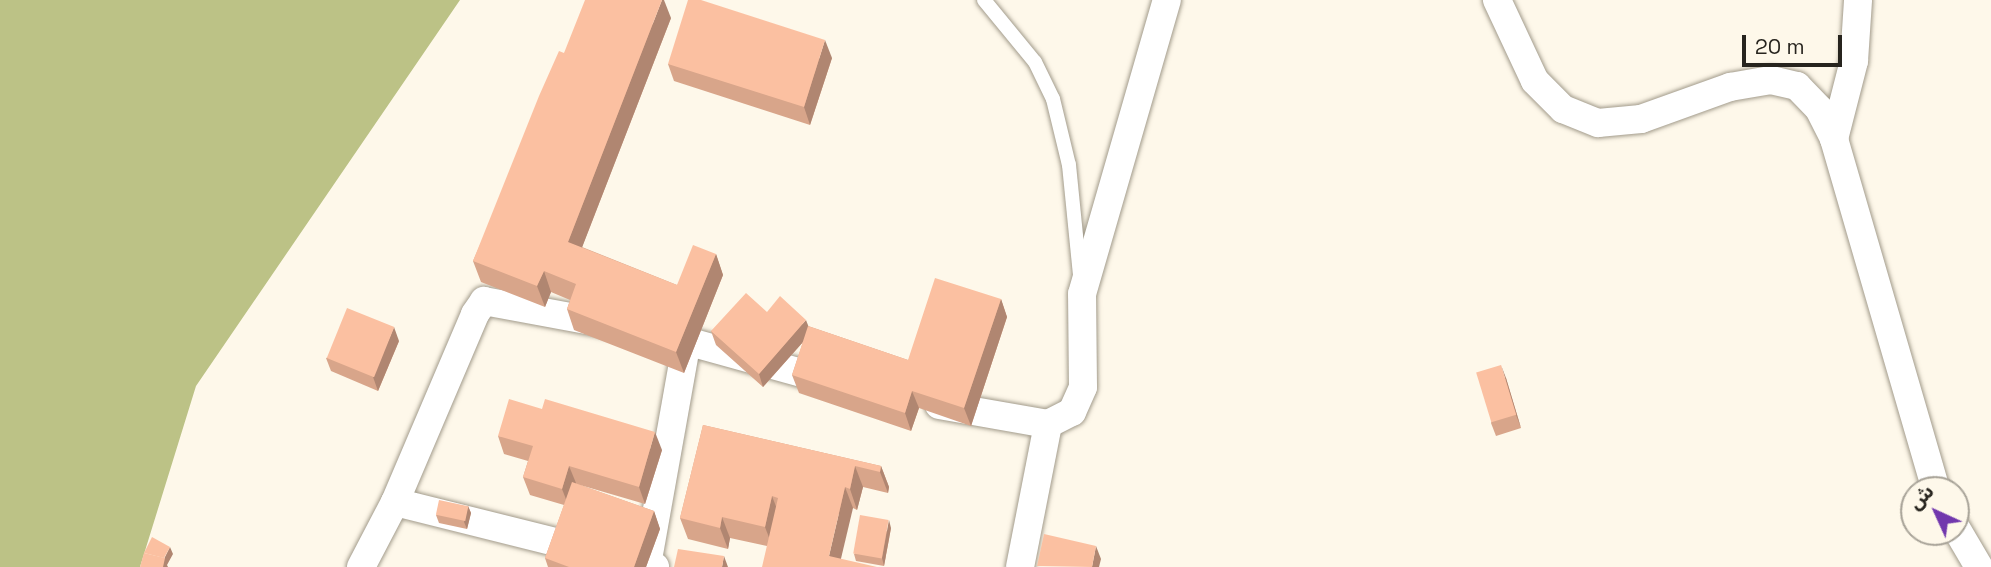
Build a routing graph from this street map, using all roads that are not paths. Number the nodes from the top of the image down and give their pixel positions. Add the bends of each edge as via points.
1 (984, 0) edge
2 (1167, 0) edge
3 (1497, 0) edge
4 (1858, 0) edge
5 (1834, 139) junction
6 (1082, 294) junction
7 (687, 340) junction
8 (858, 388) edge
9 (907, 399) edge
10 (1048, 424) junction
11 (1932, 476) edge
12 (395, 502) junction
13 (1967, 546) edge
14 (650, 566) edge
15 (361, 567) edge
16 (1020, 567) edge
17 (1979, 567) edge

1 - 6 lane via 1035,62 1053,99 1069,165
2 - 6 street
3 - 5 street via 1535,81 1563,108 1598,124 1641,118 1730,87 1770,80 1797,86 1819,109
4 - 5 street via 1854,61
5 - 11 street
6 - 10 street via 1083,387 1072,412
7 - 8 street
7 - 12 street via 484,301
7 - 14 street
9 - 10 street
10 - 16 street
12 - 14 street
12 - 15 street
13 - 17 street

